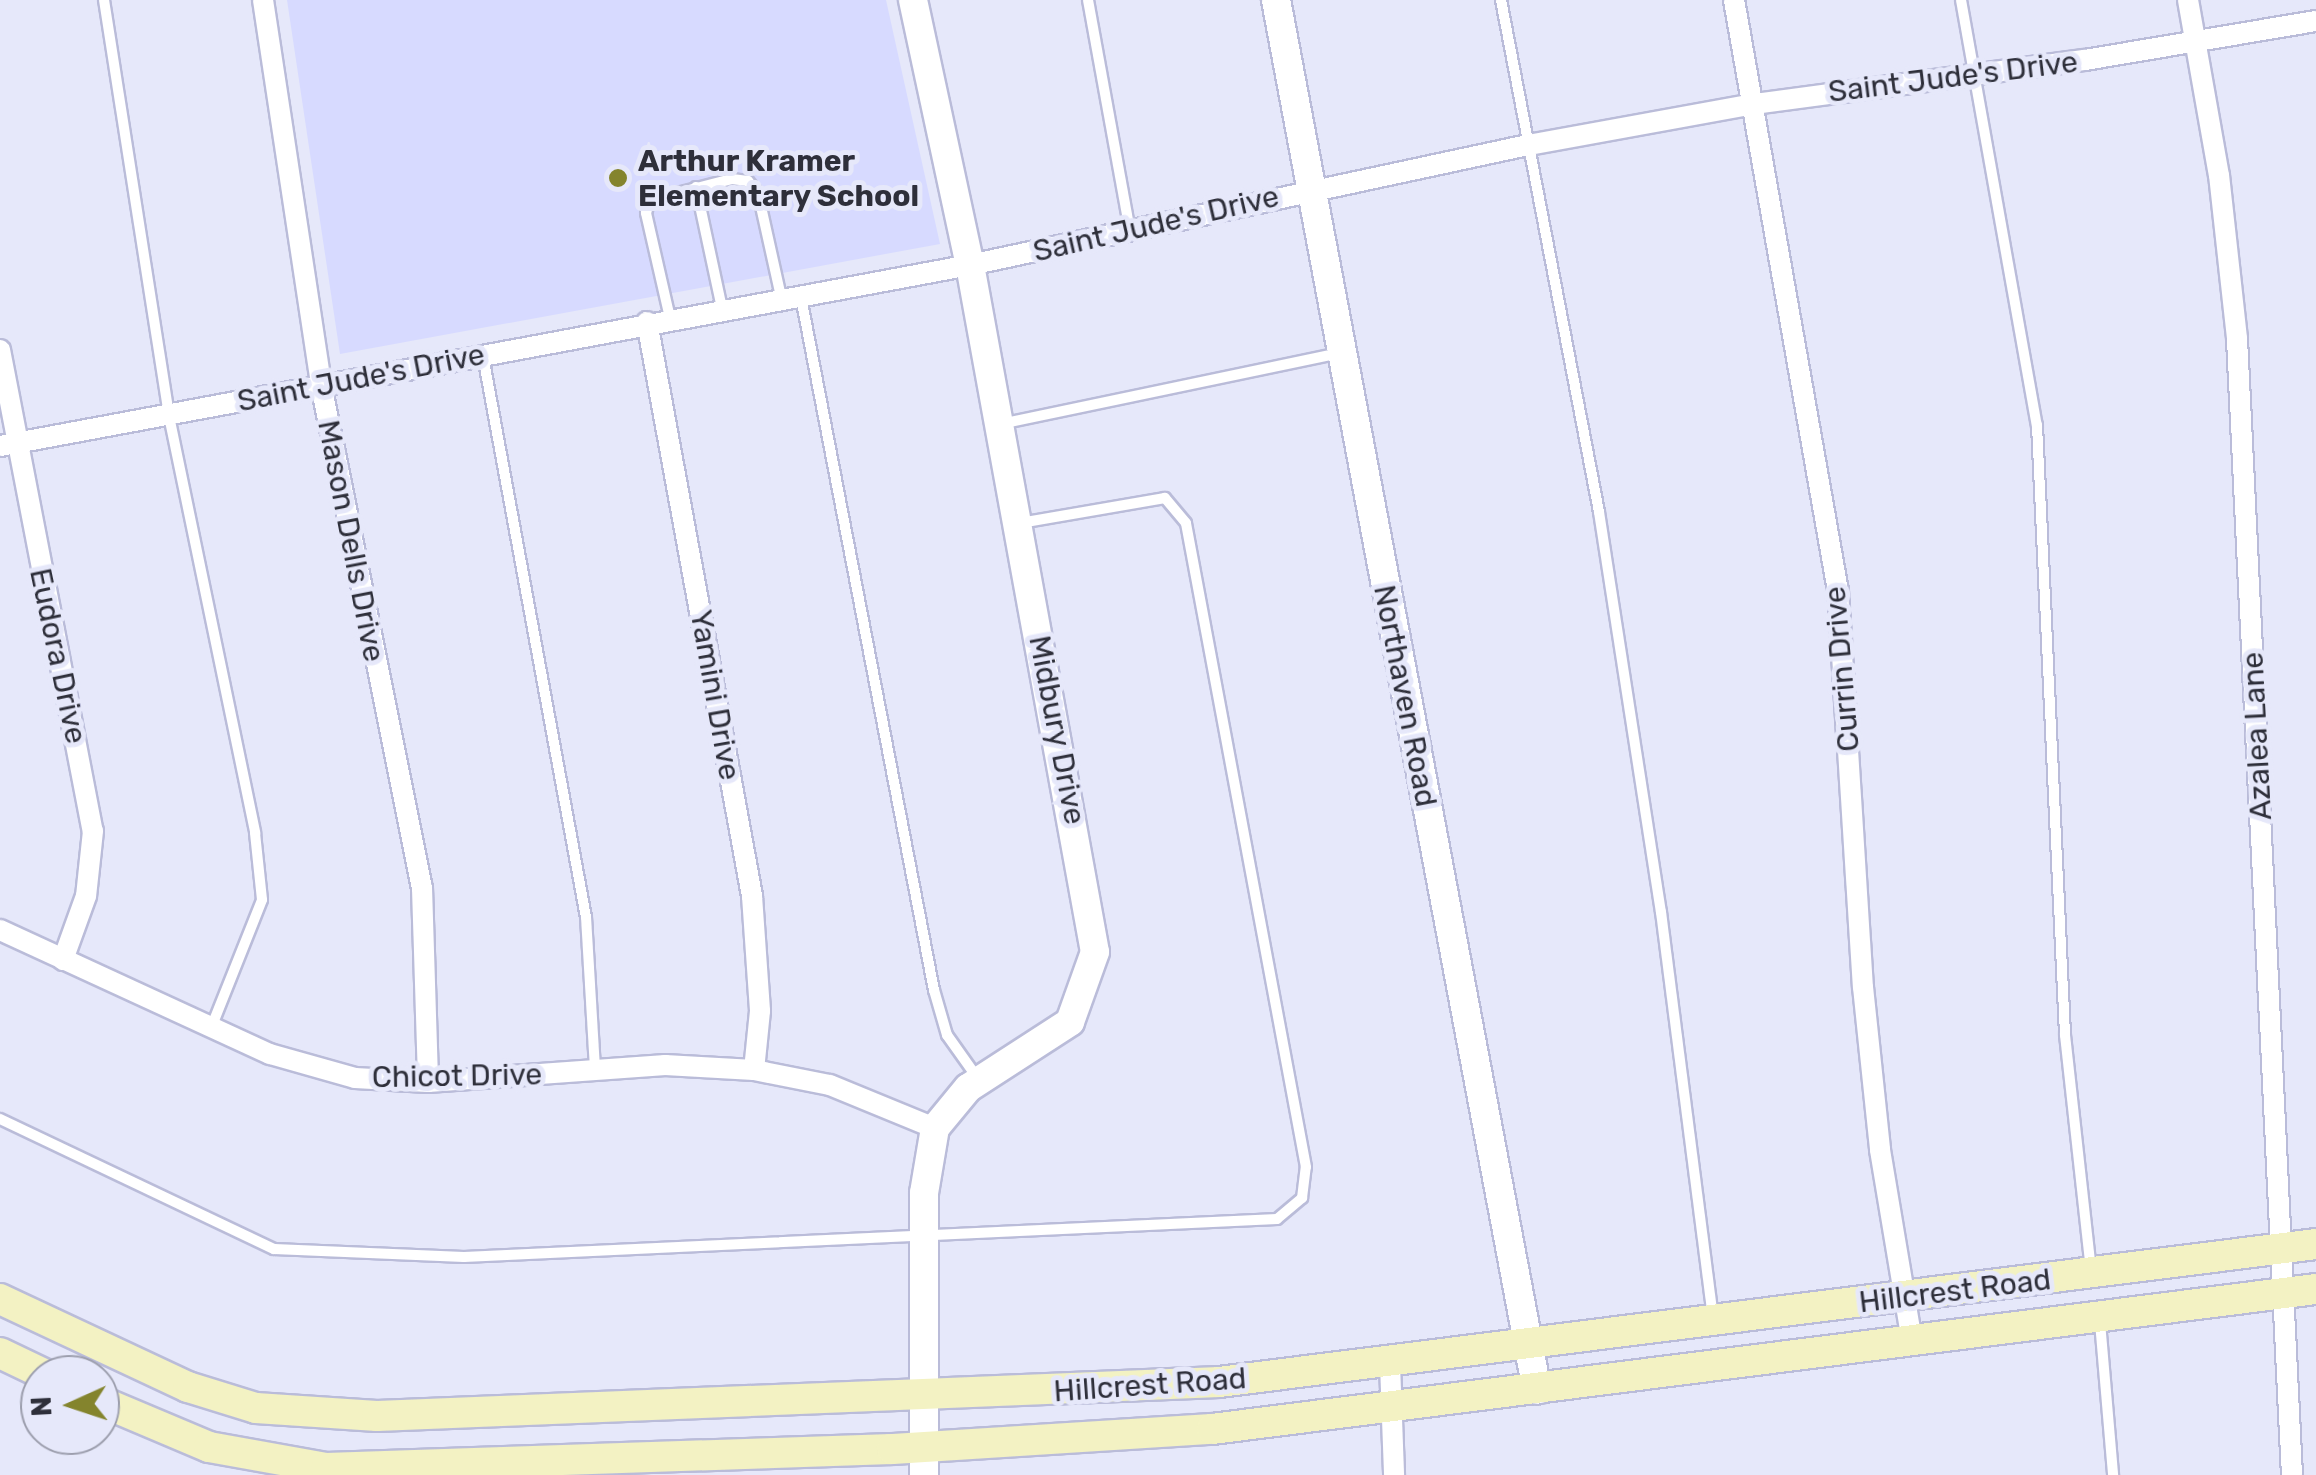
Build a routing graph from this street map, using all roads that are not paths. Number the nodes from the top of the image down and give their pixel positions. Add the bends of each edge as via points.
1 (104, 0) edge
2 (263, 0) edge
3 (913, 0) edge
4 (1088, 0) edge
5 (1276, 0) edge
6 (1501, 0) edge
7 (1734, 0) edge
8 (1961, 0) edge
9 (2188, 0) edge
10 (2316, 21) edge
11 (2195, 42) junction
12 (1974, 73) junction
13 (1754, 104) junction
14 (1528, 145) junction
15 (696, 187) junction
16 (1311, 188) junction
17 (1131, 233) junction
18 (970, 265) junction
19 (791, 296) junction
20 (722, 308) junction
21 (670, 318) junction
22 (647, 322) junction
23 (0, 350) edge
24 (1341, 352) junction
25 (482, 355) junction
26 (320, 384) junction
27 (169, 416) junction
28 (1000, 424) junction
29 (7, 445) edge
30 (1018, 523) junction
31 (0, 930) edge
32 (63, 960) junction
33 (210, 1029) junction
34 (595, 1070) junction
35 (754, 1070) junction
36 (979, 1081) junction
37 (428, 1082) junction
38 (0, 1120) edge
39 (935, 1128) junction
40 (924, 1238) junction
41 (2316, 1244) edge
42 (2282, 1249) junction
43 (2092, 1273) junction
44 (2316, 1289) edge
45 (2282, 1294) junction
46 (1901, 1297) junction
47 (0, 1300) edge
48 (2099, 1316) junction
49 (1714, 1322) junction
50 (1912, 1342) junction
51 (1526, 1347) junction
52 (1390, 1364) junction
53 (1537, 1390) junction
54 (923, 1396) junction
55 (1390, 1406) junction
56 (120, 1409) edge
57 (924, 1461) edge
58 (1394, 1475) edge
59 (2113, 1475) edge
60 (2292, 1475) edge

1 - 27 lane
2 - 26 street, Mason Dells Drive
3 - 18 street, Midbury Drive
4 - 17 lane
5 - 16 street, Northaven Road
6 - 14 lane
7 - 13 street, Currin Drive
8 - 12 lane
9 - 11 street, Azalea Lane
10 - 11 street, Saint Jude's Drive
11 - 12 street, Saint Jude's Drive
11 - 42 street, Azalea Lane via 2238,339
12 - 13 street, Saint Jude's Drive
12 - 43 lane via 2037,424 2065,1035
13 - 14 street, Saint Jude's Drive
13 - 46 street, Currin Drive via 1838,591 1863,987
14 - 16 street, Saint Jude's Drive
14 - 49 lane via 1600,512
15 - 19 lane via 748,181 758,193
15 - 20 lane
15 - 21 lane via 650,200 646,213
16 - 17 street, Saint Jude's Drive
16 - 24 street, Northaven Road
17 - 18 street, Saint Jude's Drive
18 - 19 street, Saint Jude's Drive
18 - 28 street, Midbury Drive
19 - 20 street, Saint Jude's Drive
19 - 36 lane via 934,990 946,1035
20 - 21 street, Saint Jude's Drive
21 - 22 street, Saint Jude's Drive
22 - 25 street, Saint Jude's Drive
22 - 35 street, Yamini Drive via 752,896 760,1011
23 - 29 street, Eudora Drive
24 - 28 lane
24 - 51 street, Northaven Road
25 - 26 street, Saint Jude's Drive
25 - 34 lane via 586,917
26 - 27 street, Saint Jude's Drive
26 - 37 street, Mason Dells Drive via 422,888
27 - 29 street, Saint Jude's Drive
27 - 33 lane via 255,833 262,900
28 - 30 street, Midbury Drive
29 - 32 street, Eudora Drive via 92,831 86,896
30 - 36 street, Midbury Drive via 1095,952 1070,1022
30 - 40 lane via 1165,498 1186,523 1306,1167 1302,1198 1277,1218
31 - 32 street, Chicot Drive
32 - 33 street, Chicot Drive
33 - 37 street, Chicot Drive via 308,1067
34 - 35 street, Chicot Drive
34 - 37 street, Chicot Drive
35 - 39 street, Chicot Drive via 830,1085
36 - 39 street, Midbury Drive
38 - 40 lane via 274,1249 464,1257
39 - 40 street via 927,1156
40 - 54 street
41 - 42 main road, Hillcrest Road
42 - 43 main road, Hillcrest Road
42 - 45 street, Azalea Lane
43 - 46 main road, Hillcrest Road
44 - 45 main road, Hillcrest Road
45 - 48 main road, Hillcrest Road
45 - 60 street, Azalea Lane
46 - 49 main road, Hillcrest Road
46 - 50 street, Currin Drive
47 - 54 main road, Hillcrest Road via 188,1387 293,1412 377,1416
48 - 50 main road, Hillcrest Road
48 - 59 lane
49 - 51 main road, Hillcrest Road
50 - 53 main road, Hillcrest Road
51 - 52 main road, Hillcrest Road
51 - 53 street, Northaven Road
52 - 54 main road, Hillcrest Road via 1165,1386
52 - 55 street
53 - 55 main road, Hillcrest Road
54 - 57 street
55 - 57 main road, Hillcrest Road
55 - 58 street
56 - 57 main road, Hillcrest Road via 209,1447 326,1468

